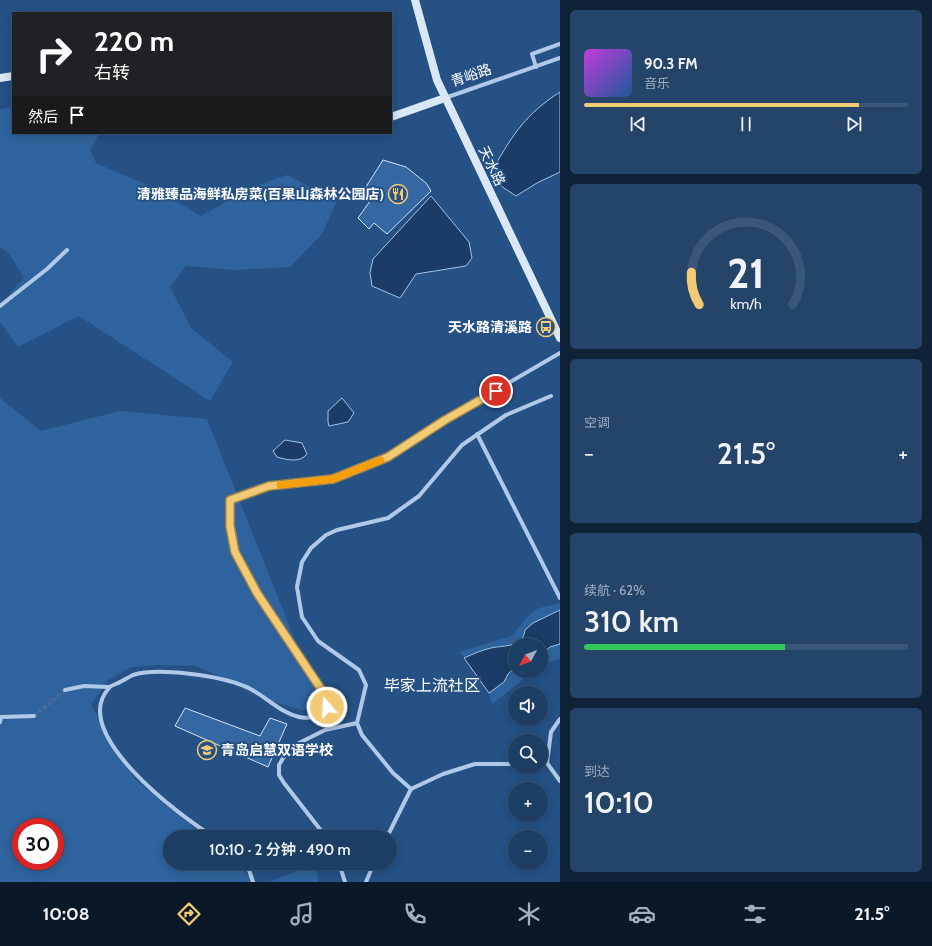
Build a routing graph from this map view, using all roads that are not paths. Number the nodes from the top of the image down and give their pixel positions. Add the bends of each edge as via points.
1 (415, 0) edge
2 (560, 44) edge
3 (560, 58) edge
4 (536, 67) junction
5 (12, 76) edge
6 (0, 78) edge
7 (445, 98) junction
8 (392, 117) edge
9 (67, 250) dead end
10 (0, 306) edge
11 (560, 338) edge
12 (560, 353) edge
13 (551, 396) dead end
14 (477, 434) junction
15 (560, 598) edge
16 (109, 687) junction
17 (64, 690) tunnel mouth
18 (34, 716) tunnel mouth
19 (560, 719) edge
20 (0, 722) edge
21 (357, 723) junction
22 (548, 753) edge
23 (508, 764) edge
24 (548, 764) edge
25 (560, 781) edge
26 (411, 789) junction
27 (203, 830) edge
28 (321, 830) edge
29 (390, 830) edge
30 (249, 870) edge
31 (341, 870) edge
32 (371, 870) edge
33 (253, 882) edge
34 (344, 882) edge
35 (366, 882) edge

1 - 7 street, 天水路 via 437,80
2 - 4 street via 532,54
3 - 4 street, 青峪路
4 - 7 street, 青峪路
5 - 6 street
7 - 8 street, 青峪路
7 - 11 street, 天水路
9 - 10 street
12 - 16 street via 445,420 388,457 333,479 269,486 230,500 230,526 235,552 257,593 325,695 328,701 324,712 316,716 299,717 286,712 261,694 242,685 201,676 148,673 133,675
13 - 14 street via 506,415
14 - 15 street
14 - 21 street via 462,445 419,496 388,518 326,535 311,548 302,562 297,586 299,608 305,623 327,649 359,670 366,685
16 - 17 street via 84,686
16 - 27 street via 100,712 106,732 117,753 144,783
18 - 20 street via 1,716
19 - 22 street via 550,732
21 - 26 street via 362,734 393,773
21 - 28 street via 325,730 289,748 279,765 279,775 284,783
23 - 26 street via 475,764 443,774
24 - 25 street
26 - 29 street
30 - 33 street
31 - 34 street
32 - 35 street

